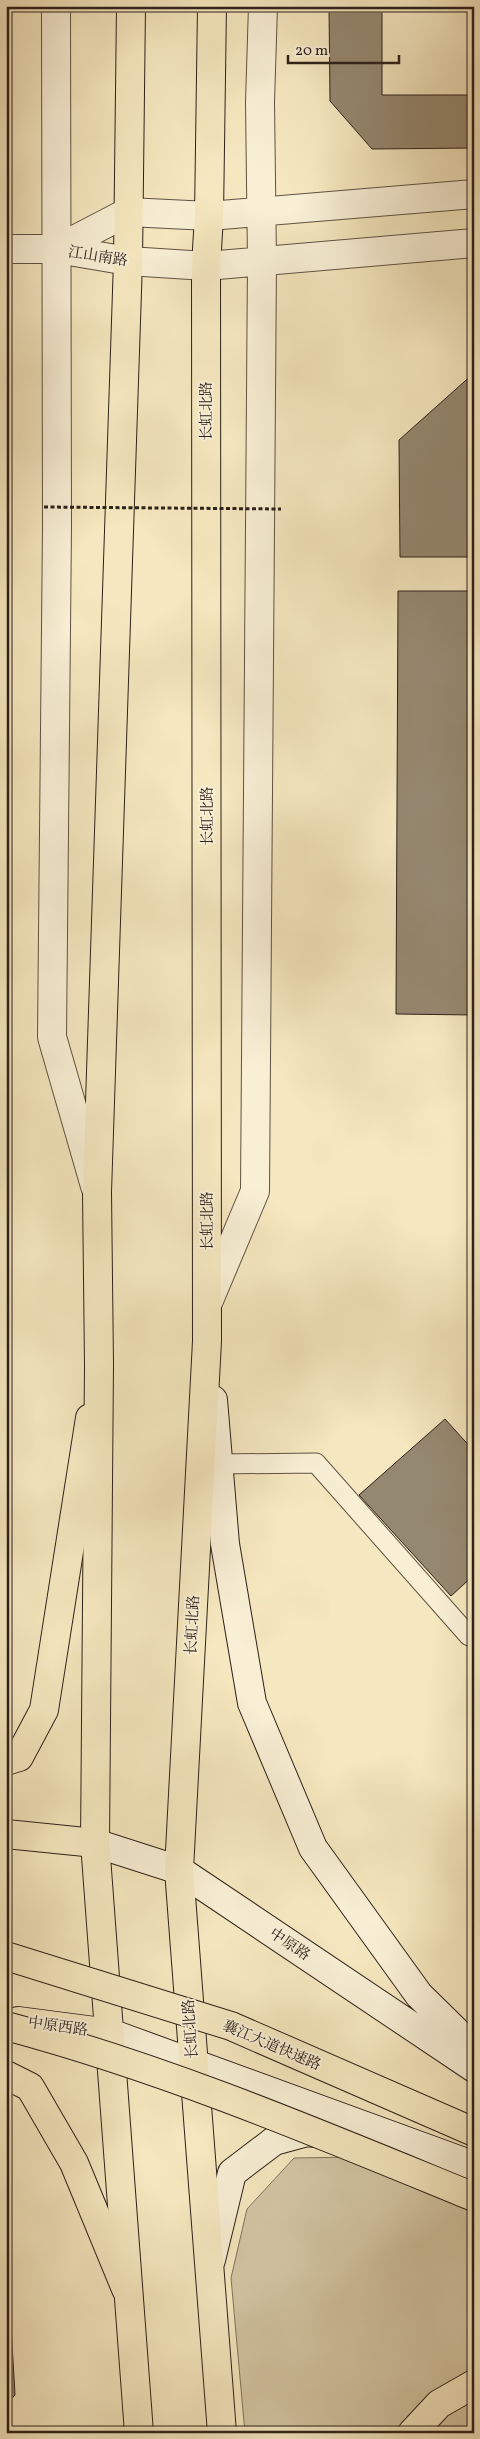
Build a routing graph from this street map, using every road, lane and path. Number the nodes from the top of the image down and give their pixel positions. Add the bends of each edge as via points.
1 (56, 6) edge
2 (131, 6) edge
3 (212, 6) edge
4 (263, 6) edge
5 (474, 194) edge
6 (262, 211) junction
7 (128, 212) junction
8 (210, 216) junction
9 (474, 243) edge
10 (6, 249) edge
11 (57, 249) junction
12 (128, 261) junction
13 (262, 261) junction
14 (206, 266) junction
15 (44, 507) dead end
16 (281, 509) dead end
17 (97, 1192) junction
18 (207, 1305) junction
19 (207, 1341) junction
20 (99, 1365) junction
21 (218, 1464) junction
22 (474, 1632) edge
23 (6, 1761) edge
24 (6, 1834) edge
25 (95, 1843) junction
26 (179, 1870) junction
27 (6, 1956) edge
28 (6, 2019) edge
29 (6, 2026) edge
30 (110, 2033) junction
31 (474, 2049) edge
32 (193, 2061) junction
33 (474, 2068) edge
34 (6, 2075) edge
35 (474, 2132) edge
36 (469, 2165) edge
37 (474, 2197) edge
38 (210, 2266) junction
39 (128, 2294) junction
40 (474, 2384) edge
41 (140, 2433) edge
42 (222, 2433) edge
43 (412, 2433) edge

1 - 11 street
2 - 7 main road
3 - 8 main road, 长虹北路
4 - 6 street via 260,102
5 - 6 street
6 - 8 street
6 - 13 street
7 - 8 street
7 - 11 street, 江山南路
7 - 12 main road
8 - 14 main road, 长虹北路
9 - 13 street, 江山南路
10 - 11 street
11 - 12 street, 江山南路
11 - 17 street via 52,1037
12 - 14 street, 江山南路
12 - 17 main road
13 - 14 street, 江山南路
13 - 18 street via 255,1191
14 - 18 main road, 长虹北路
15 - 16 path, bridge
17 - 20 main road
18 - 19 main road, 长虹北路
19 - 21 street
19 - 26 main road, 长虹北路
20 - 23 main road via 44,1710 19,1757
20 - 25 main road
21 - 22 lane via 316,1463 469,1636
21 - 31 street via 225,1544 252,1703 313,1848 419,1994
24 - 25 main road
25 - 26 street, 中原路
25 - 30 main road
26 - 32 main road, 长虹北路
26 - 33 street, 中原路
27 - 35 main road, 襄江大道快速路, bridge via 231,2026
28 - 30 main road, 中原西路
29 - 37 main road, bridge via 80,2046 272,2114
30 - 32 street
30 - 39 main road
32 - 36 street
32 - 38 main road, 长虹北路
34 - 39 main road via 30,2087 74,2163
36 - 38 street via 366,2139 307,2132 274,2141 232,2174
38 - 42 main road, 长虹北路
39 - 41 main road
40 - 43 main road via 439,2404

